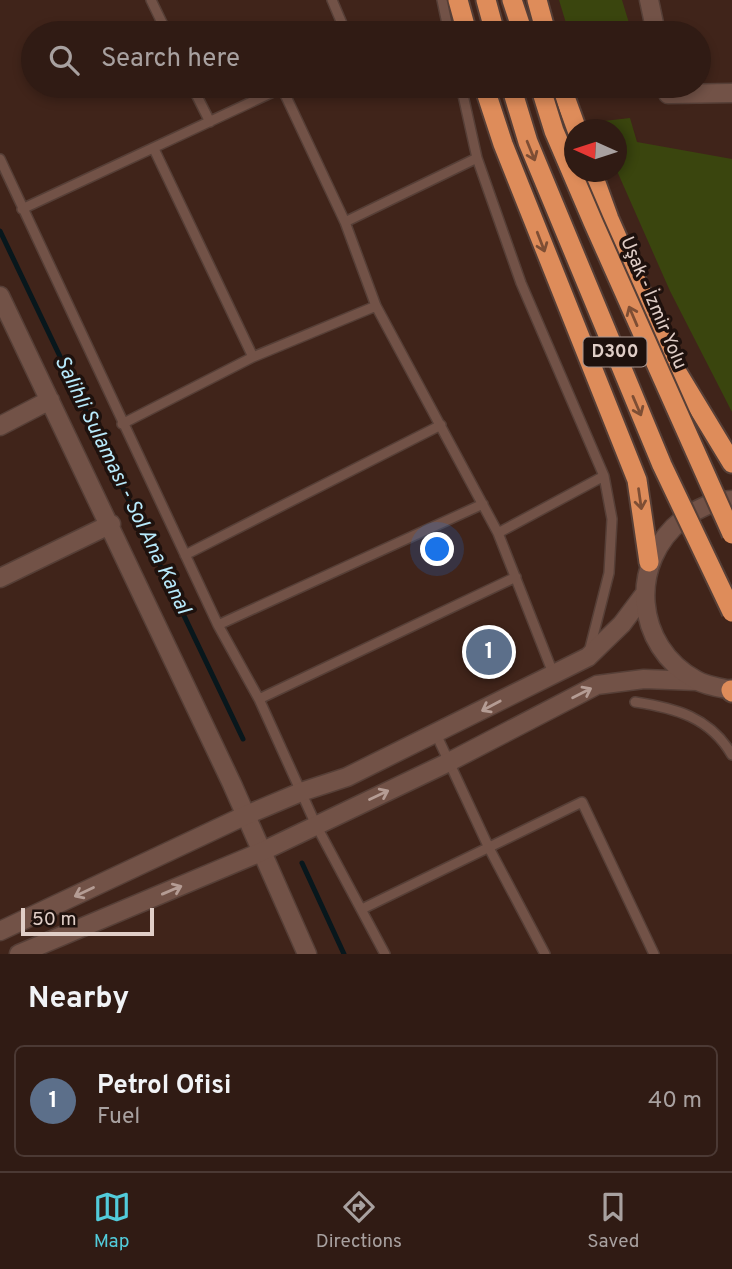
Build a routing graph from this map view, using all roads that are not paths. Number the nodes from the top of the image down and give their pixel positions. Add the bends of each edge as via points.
1 (151, 0) edge
2 (331, 0) edge
3 (442, 0) edge
4 (458, 0) edge
5 (486, 0) edge
6 (512, 0) edge
7 (537, 0) edge
8 (649, 0) edge
9 (161, 21) edge
10 (341, 21) edge
11 (446, 21) edge
12 (464, 21) edge
13 (492, 21) edge
14 (519, 21) edge
15 (543, 21) edge
16 (653, 21) edge
17 (711, 93) edge
18 (732, 93) edge
19 (198, 98) edge
20 (261, 98) edge
21 (290, 98) edge
22 (464, 98) edge
23 (488, 98) edge
24 (515, 98) edge
25 (544, 98) edge
26 (565, 98) edge
27 (573, 119) edge
28 (210, 122) junction
29 (154, 149) junction
30 (477, 158) junction
31 (0, 159) edge
32 (596, 182) edge
33 (22, 209) junction
34 (345, 222) junction
35 (0, 296) edge
36 (376, 306) junction
37 (253, 357) junction
38 (50, 400) junction
39 (122, 424) junction
40 (441, 425) junction
41 (0, 426) edge
42 (732, 464) edge
43 (604, 476) junction
44 (732, 500) edge
45 (483, 504) junction
46 (111, 524) junction
47 (498, 533) junction
48 (732, 534) edge
49 (185, 555) junction
50 (649, 562) junction
51 (516, 576) junction
52 (0, 578) edge
53 (643, 596) junction
54 (732, 612) edge
55 (218, 625) junction
56 (588, 657) junction
57 (553, 673) junction
58 (697, 681) junction
59 (732, 691) edge
60 (259, 699) junction
61 (635, 702) dead end
62 (436, 734) junction
63 (732, 755) edge
64 (447, 763) junction
65 (301, 792) junction
66 (244, 816) junction
67 (316, 825) junction
68 (489, 848) junction
69 (261, 852) junction
70 (362, 909) junction
71 (0, 931) edge
72 (19, 954) edge
73 (307, 954) edge
74 (385, 954) edge
75 (545, 954) edge
76 (654, 954) edge

1 - 9 lane
2 - 10 lane
3 - 11 lane
4 - 12 highway
5 - 13 highway
6 - 14 highway
7 - 15 highway
8 - 16 street
17 - 18 street
19 - 28 lane
20 - 28 lane
21 - 34 lane
22 - 30 lane
23 -> 50 highway via 637,480
24 -> 54 highway, D300, bridge via 528,142 662,465
48 -> 25 highway, Uşak - İzmir Yolu / D300, bridge via 593,222
26 - 27 highway
28 - 29 lane
29 - 33 lane
29 - 37 lane
30 - 34 lane
30 - 43 lane via 521,283
31 - 33 lane
32 - 42 highway via 675,369
33 - 39 lane
34 - 36 lane
35 - 38 street
36 - 37 lane
36 - 40 lane
37 - 39 lane
38 - 41 street
38 - 46 street
39 - 49 lane
40 - 45 lane
40 - 49 lane
43 - 47 lane
43 - 56 lane via 612,519 609,573
44 - 50 street via 694,510 667,531
45 - 47 lane
45 - 55 lane
46 - 52 street
46 - 66 street
47 - 51 lane
49 - 55 lane
50 - 53 street
51 - 57 lane
51 - 60 lane
53 - 56 street
53 - 58 street via 650,631 669,660
55 - 60 lane
56 - 57 street
57 -> 62 street
58 - 59 street
64 -> 58 street via 597,685 644,679
60 - 65 lane
61 - 63 lane via 675,708 699,719
62 - 64 lane
62 - 65 street via 347,777
67 -> 64 street
64 - 68 lane
65 - 66 street
65 - 67 lane
66 - 69 street
66 -> 71 street
67 - 69 street
67 - 70 lane
68 - 70 lane
68 - 75 lane
68 - 76 lane via 582,802
72 -> 69 street
69 - 73 street
70 - 74 lane

